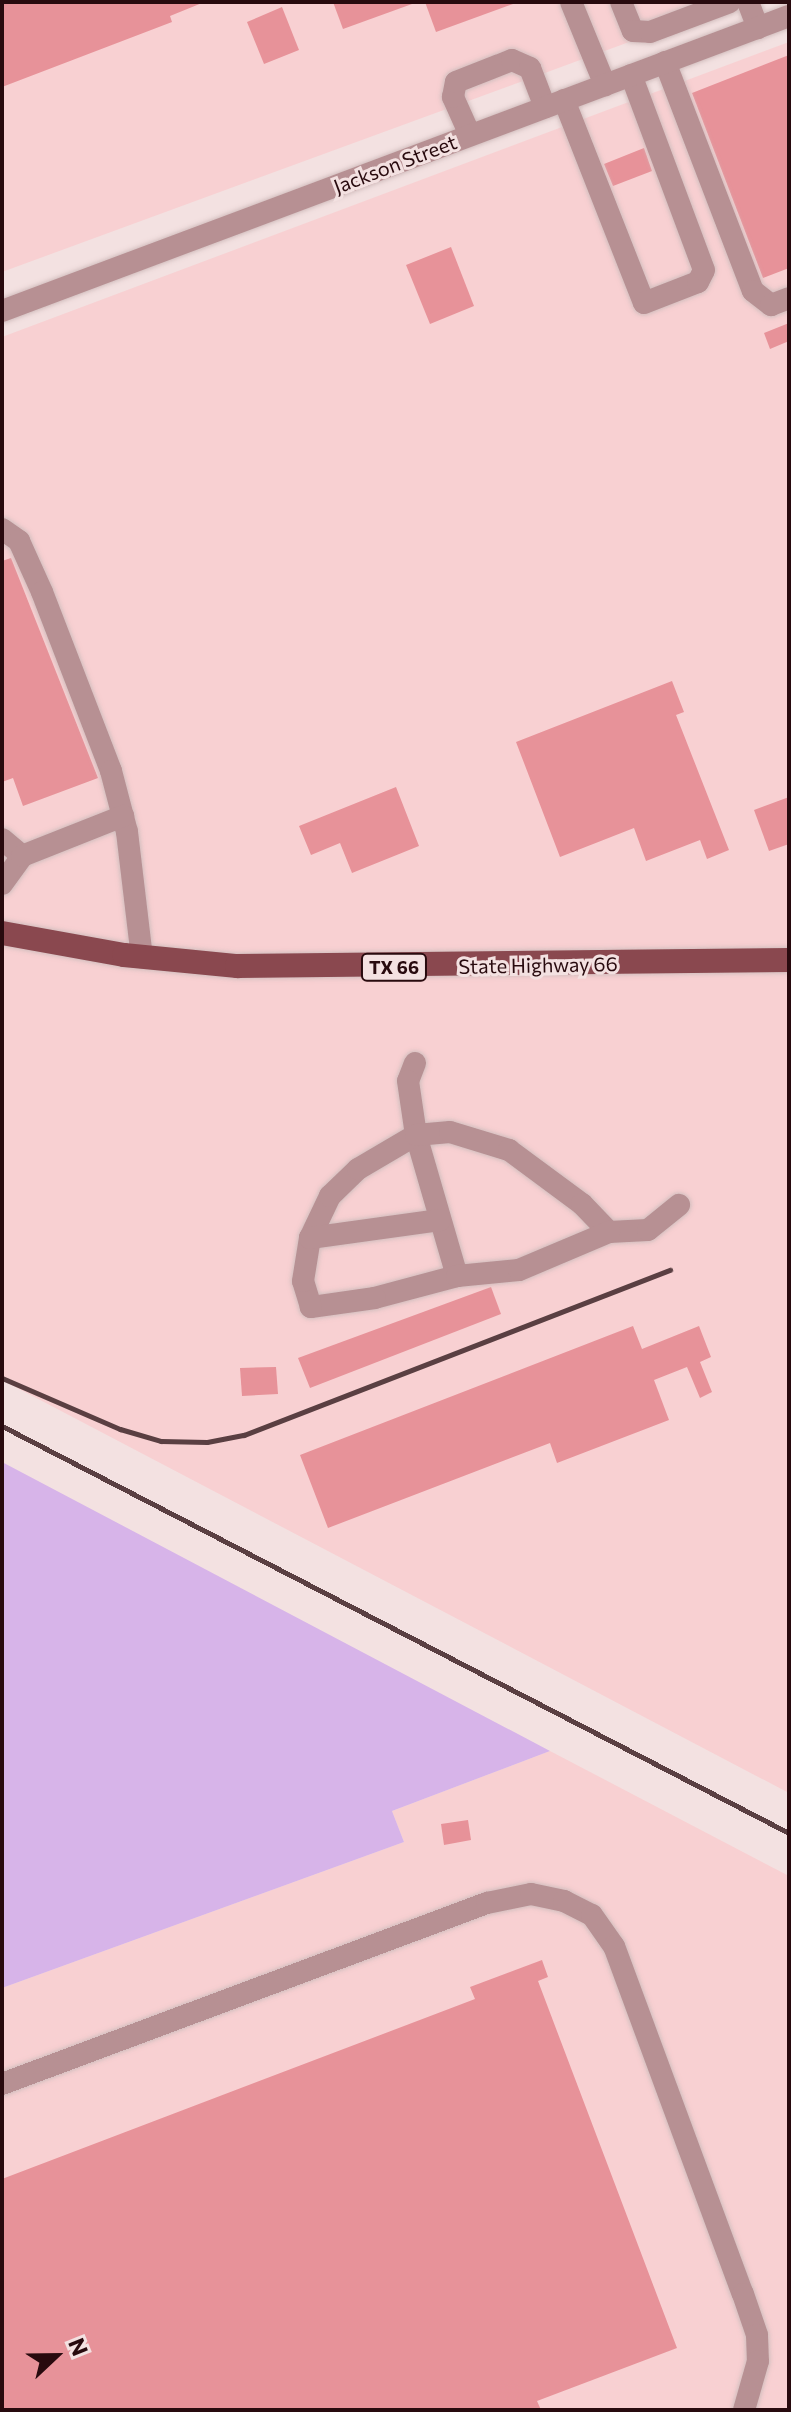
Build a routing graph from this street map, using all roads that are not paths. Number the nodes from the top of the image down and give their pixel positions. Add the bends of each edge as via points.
1 (571, 2) edge
2 (621, 2) edge
3 (730, 2) edge
4 (748, 2) edge
5 (679, 11) edge
6 (789, 16) edge
7 (758, 28) junction
8 (665, 62) junction
9 (631, 75) junction
10 (605, 85) junction
11 (555, 104) junction
12 (470, 135) junction
13 (789, 298) edge
14 (2, 311) edge
15 (2, 529) edge
16 (123, 816) junction
17 (2, 839) edge
18 (22, 856) junction
19 (2, 884) edge
20 (2, 933) edge
21 (142, 957) junction
22 (789, 960) edge
23 (415, 1063) dead end
24 (416, 1135) junction
25 (679, 1205) dead end
26 (440, 1220) junction
27 (609, 1232) junction
28 (310, 1238) junction
29 (457, 1276) junction
30 (2, 2084) edge
31 (744, 2410) edge

1 - 10 street
2 - 5 street via 633,31 650,32
3 - 5 street
4 - 7 street
6 - 7 street, Jackson Street
7 - 8 street, Jackson Street
8 - 9 street, Jackson Street
8 - 13 street via 753,291 771,305
9 - 10 street, Jackson Street
9 - 11 street via 704,270 698,282 644,303
10 - 11 street, Jackson Street
11 - 12 street, Jackson Street
11 - 12 street via 530,68 512,60 456,82 453,97
12 - 14 street, Jackson Street
15 - 16 street via 19,541 42,592 111,771
16 - 18 street
16 - 21 street
17 - 18 street
18 - 19 street
20 - 21 main road, State Highway 66 / TX 66
21 - 22 main road, State Highway 66 / TX 66 via 306,968
23 - 24 street via 408,1081
24 - 26 street
24 - 27 street via 450,1132 509,1150 582,1204
24 - 28 street via 358,1169 330,1196
25 - 27 street via 648,1230
26 - 28 street
26 - 29 street
27 - 29 street via 519,1270
28 - 29 street via 303,1281 311,1307 375,1298
30 - 31 street via 487,1903 531,1894 564,1901 592,1915 614,1946 743,2294 757,2335 758,2361

